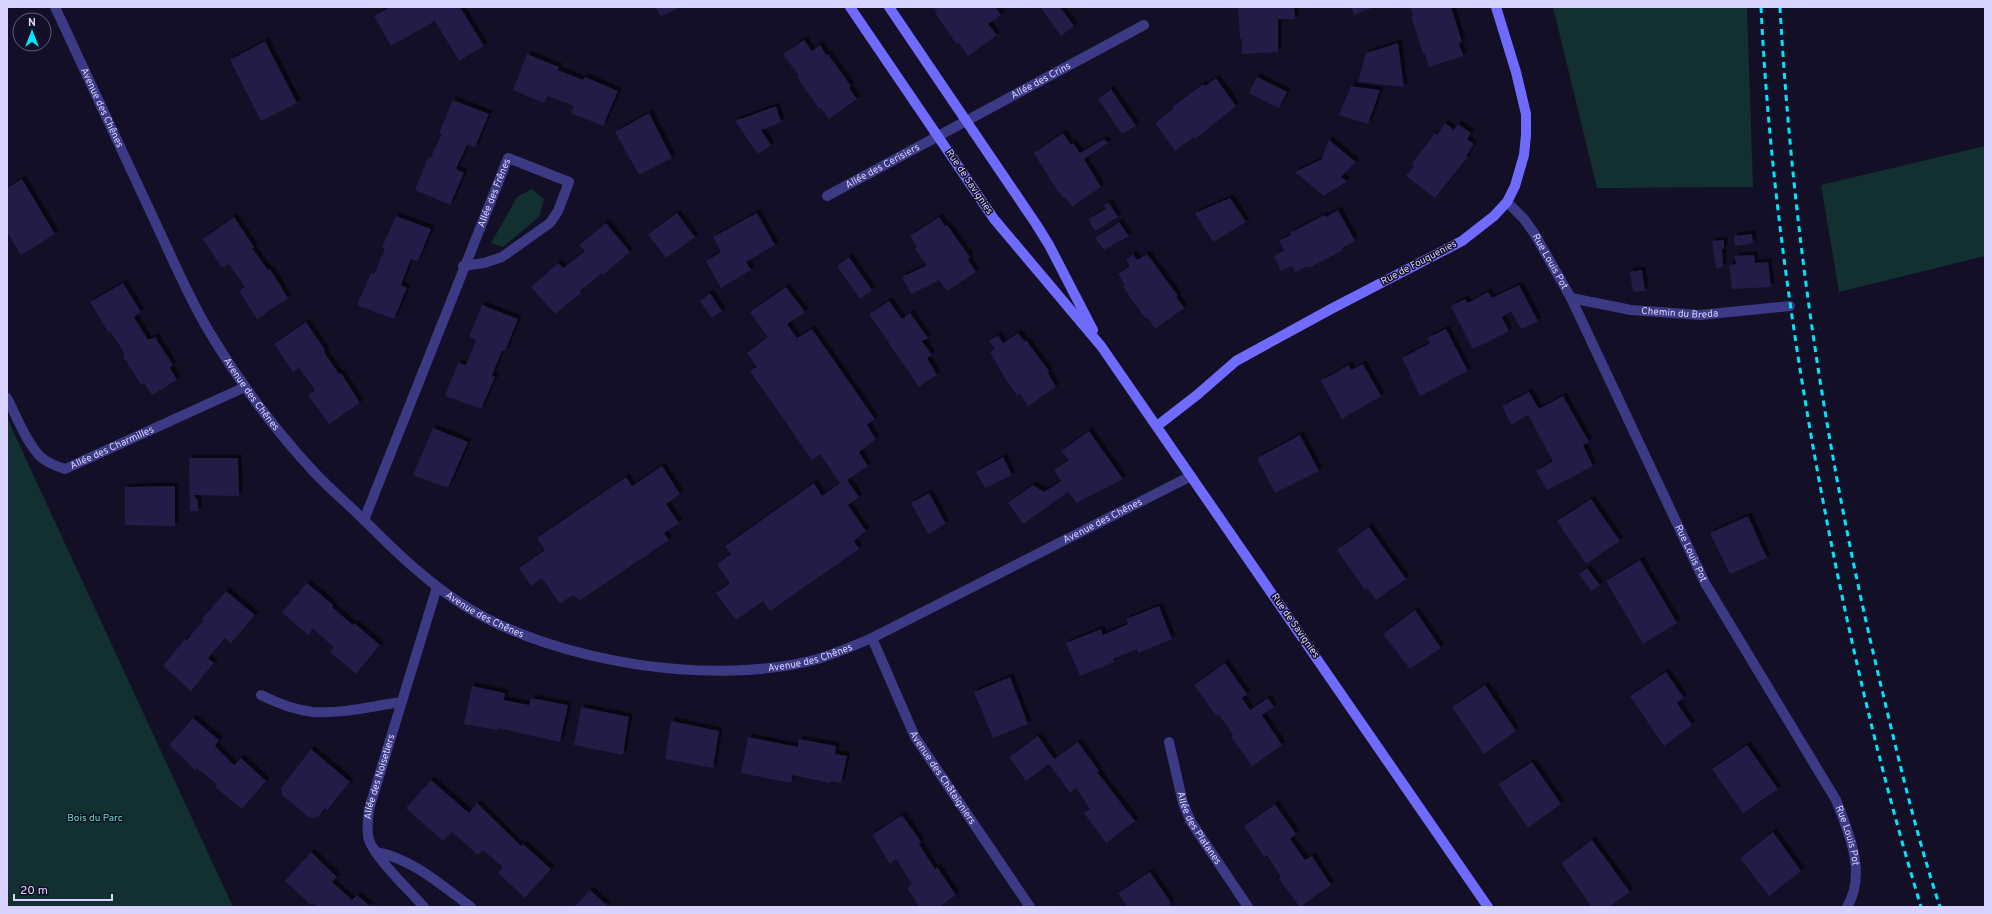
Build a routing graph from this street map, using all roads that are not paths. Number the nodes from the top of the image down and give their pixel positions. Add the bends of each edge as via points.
1 (54, 7) edge
2 (850, 7) edge
3 (889, 7) edge
4 (1496, 7) edge
5 (1144, 25) dead end
6 (966, 121) junction
7 (938, 136) junction
8 (827, 196) dead end
9 (1507, 202) junction
10 (463, 266) junction
11 (1570, 298) junction
12 (1790, 306) dead end
13 (1101, 346) junction
14 (245, 387) junction
15 (7, 398) edge
16 (1156, 426) junction
17 (1191, 476) junction
18 (364, 520) junction
19 (438, 587) junction
20 (872, 638) junction
21 (260, 695) dead end
22 (401, 702) junction
23 (1168, 742) dead end
24 (376, 852) junction
25 (1028, 903) edge
26 (424, 907) edge
27 (471, 907) edge
28 (1017, 907) edge
29 (1248, 907) edge
30 (1488, 907) edge
31 (1847, 907) edge

1 - 14 street, Avenue des Chênes via 195,306 208,331
2 - 7 street, Rue de Savignies
3 - 6 street, Rue de Savignies
4 - 9 street, Rue de Fouquenies via 1526,114 1524,155 1515,186
5 - 6 street, Allée des Crins
6 - 7 street, Allée des Crins
6 - 13 street, Rue de Savignies via 1049,245
7 - 8 street, Allée des Cerisiers
7 - 13 street, Rue de Savignies via 994,219
9 - 11 street, Rue Louis Pot via 1524,219 1538,239
9 - 16 street, Rue de Fouquenies via 1494,216 1462,241 1324,312 1236,361 1183,407
10 - 10 street, Allée des Frênes via 508,158 569,182 558,211 550,223 502,257
10 - 18 street, Allée des Frênes
11 - 12 street, Chemin du Breda via 1631,310 1700,316
11 - 31 street, Rue Louis Pot via 1705,582 1836,800 1849,835 1856,866 1857,883 1854,896
13 - 16 street, Rue de Savignies
14 - 15 street, Allée des Charmilles via 65,468 42,458 34,449
14 - 18 street, Avenue des Chênes via 265,415 312,469
16 - 17 street, Rue de Savignies
17 - 20 street, Avenue des Chênes
17 - 30 street, Rue de Savignies
18 - 19 street, Avenue des Chênes via 399,555
19 - 20 street, Avenue des Chênes via 469,609 518,632 570,649 659,668 770,668 816,659
19 - 22 street, Allée des Noisetiers
20 - 25 street, Avenue des Châtaigniers via 915,737
21 - 22 street via 280,704 312,712 330,712
22 - 24 street, Allée des Noisetiers via 369,809 367,826
23 - 29 street, Allée des Platanes via 1183,803 1191,822
24 - 26 street, Allée des Noisetiers
24 - 27 street via 404,860 418,868
25 - 28 street

